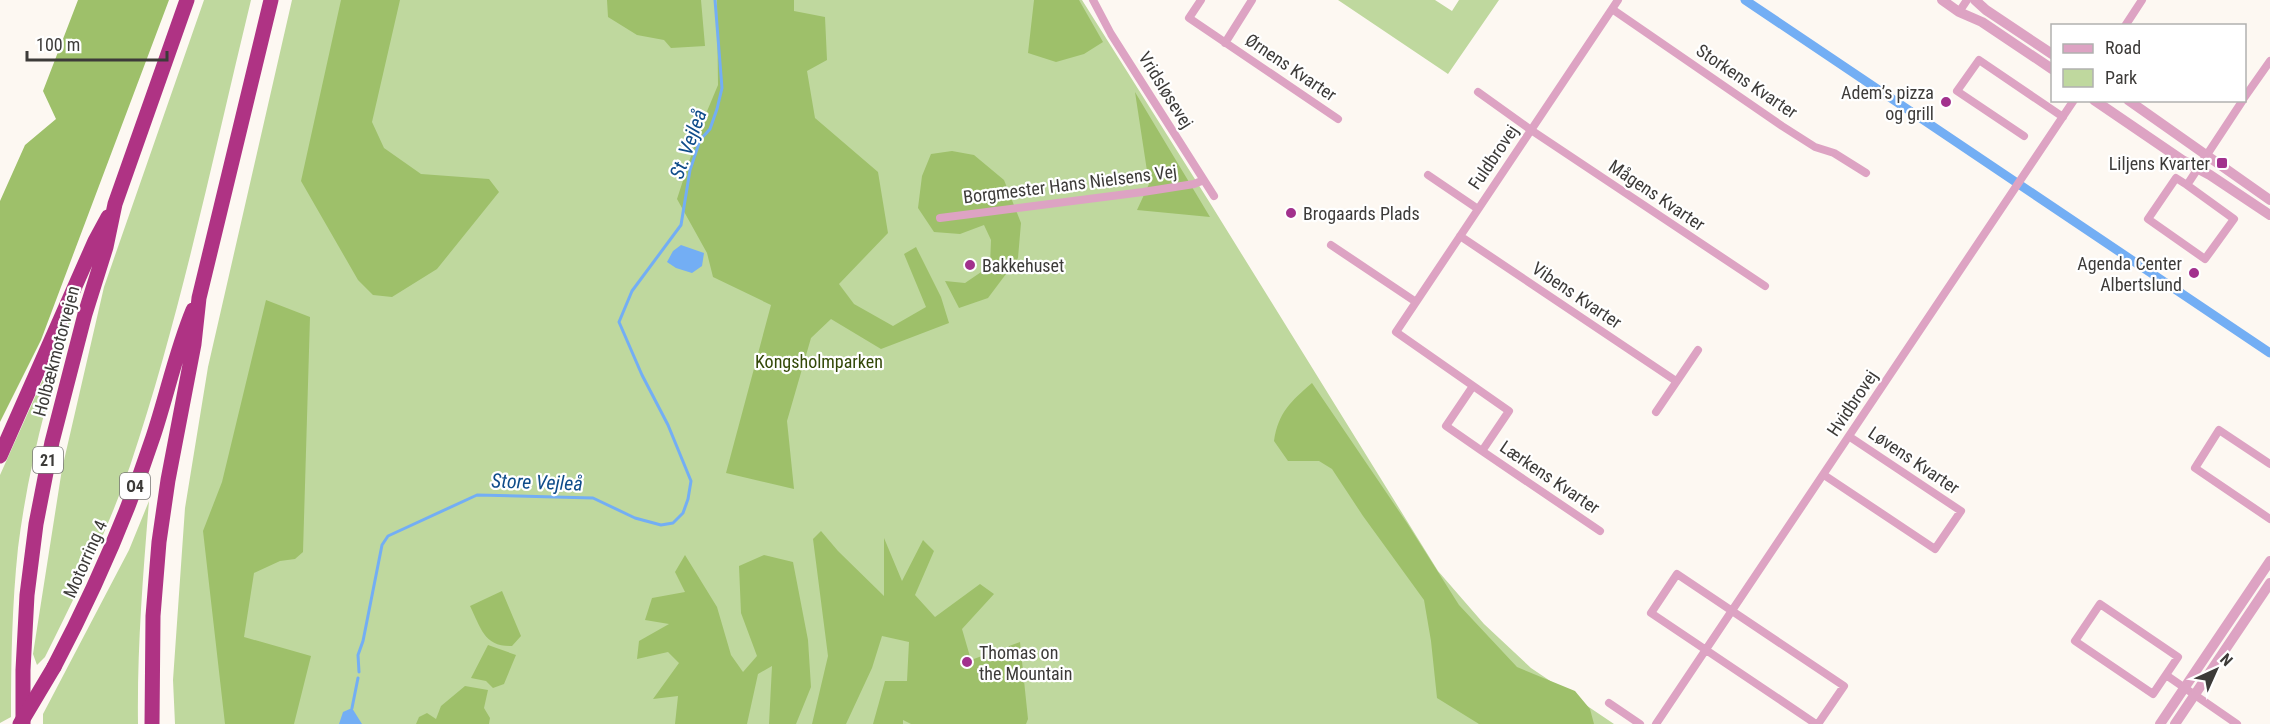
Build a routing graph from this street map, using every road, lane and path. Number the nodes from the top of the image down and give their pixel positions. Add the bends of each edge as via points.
1 (187, 0) edge
2 (271, 0) edge
3 (1093, 0) edge
4 (1201, 0) edge
5 (1252, 0) edge
6 (1618, 0) edge
7 (1942, 0) edge
8 (1967, 0) edge
9 (1975, 0) edge
10 (2142, 0) edge
11 (1612, 9) junction
12 (1959, 12) junction
13 (2126, 24) edge
14 (1225, 43) junction
15 (2051, 53) edge
16 (2270, 61) edge
17 (2051, 68) edge
18 (1478, 92) dead end
19 (2246, 96) edge
20 (2073, 102) edge
21 (2097, 102) edge
22 (2131, 102) edge
23 (2242, 102) edge
24 (2063, 117) junction
25 (1338, 119) dead end
26 (1531, 130) junction
27 (2025, 136) dead end
28 (2207, 156) junction
29 (2198, 169) junction
30 (1866, 173) dead end
31 (1428, 175) dead end
32 (1204, 180) junction
33 (2187, 186) junction
34 (1214, 196) dead end
35 (2270, 200) edge
36 (115, 204) junction
37 (1478, 209) junction
38 (2270, 215) edge
39 (940, 218) dead end
40 (1460, 236) junction
41 (1331, 245) dead end
42 (1765, 286) dead end
43 (199, 298) junction
44 (1416, 302) junction
45 (1396, 332) joint
46 (1698, 350) dead end
47 (1676, 381) junction
48 (1473, 386) junction
49 (1656, 412) dead end
50 (1850, 436) junction
51 (1482, 451) junction
52 (0, 456) edge
53 (2270, 464) edge
54 (1824, 475) junction
55 (2270, 519) edge
56 (1600, 531) dead end
57 (2270, 561) edge
58 (2270, 582) edge
59 (1732, 610) junction
60 (1705, 649) junction
61 (2166, 675) junction
62 (2184, 688) junction
63 (2194, 694) junction
64 (1609, 703) dead end
65 (22, 724) edge
66 (152, 724) edge
67 (1640, 724) edge
68 (1656, 724) edge
69 (1817, 724) edge
70 (2160, 724) edge
71 (2175, 724) edge
72 (2237, 724) edge

1 - 36 highway, Holbækmotorvejen / 21
2 - 43 highway
3 - 32 street, Vridsløsevej
4 - 14 street, Ørnens Kvarter via 1189,18
5 - 14 street, Ørnens Kvarter
6 - 11 street, Fuldbrovej
7 - 12 street
8 - 12 street
9 - 15 street
10 - 13 street
11 - 26 street, Fuldbrovej
11 - 30 street, Storkens Kvarter via 1782,126
12 - 17 street via 1982,22
14 - 25 street, Ørnens Kvarter
16 - 19 street
18 - 26 street, Mågens Kvarter
20 - 24 street, Hvidbrovej
21 - 29 street
22 - 28 street
23 - 28 street
24 - 27 street via 1979,60 1957,91
24 - 50 street, Hvidbrovej
26 - 37 street, Fuldbrovej
26 - 42 street, Mågens Kvarter
28 - 29 street
28 - 35 street
29 - 33 street
29 - 38 street
31 - 37 street
32 - 34 street, Vridsløsevej
32 - 39 street, Borgmester Hans Nielsens Vej via 1143,192
33 - 33 street via 2176,178 2148,219 2205,259 2234,219
36 - 52 highway via 94,241
36 - 65 highway, Holbækmotorvejen / 21 via 54,430 36,524 27,595
37 - 40 street, Fuldbrovej
40 - 44 street, Fuldbrovej
40 - 47 street, Vibens Kvarter
41 - 44 street
43 - 65 highway, Motorring 4 / O4, bridge via 182,337 127,509 93,589
43 - 66 highway via 195,344 159,542 153,616
44 - 45 street, Fuldbrovej
45 - 48 street, Lærkens Kvarter
46 - 47 street
47 - 49 street
48 - 51 street, Lærkens Kvarter via 1509,411
48 - 51 street, Lærkens Kvarter via 1446,426
50 - 54 street, Hvidbrovej
50 - 54 street, Løvens Kvarter via 1961,511 1935,549
51 - 56 street, Lærkens Kvarter
53 - 55 street via 2219,430 2195,468
54 - 59 street, Hvidbrovej
57 - 62 street
58 - 63 street
59 - 60 street, Hvidbrovej
59 - 60 street via 1677,574 1651,613
59 - 69 street via 1844,686
60 - 68 street, Hvidbrovej
60 - 69 street
61 - 61 street via 2178,657 2100,604 2075,640 2153,694
61 - 62 street
62 - 63 street
62 - 70 street
63 - 71 street
63 - 72 street
64 - 67 street

